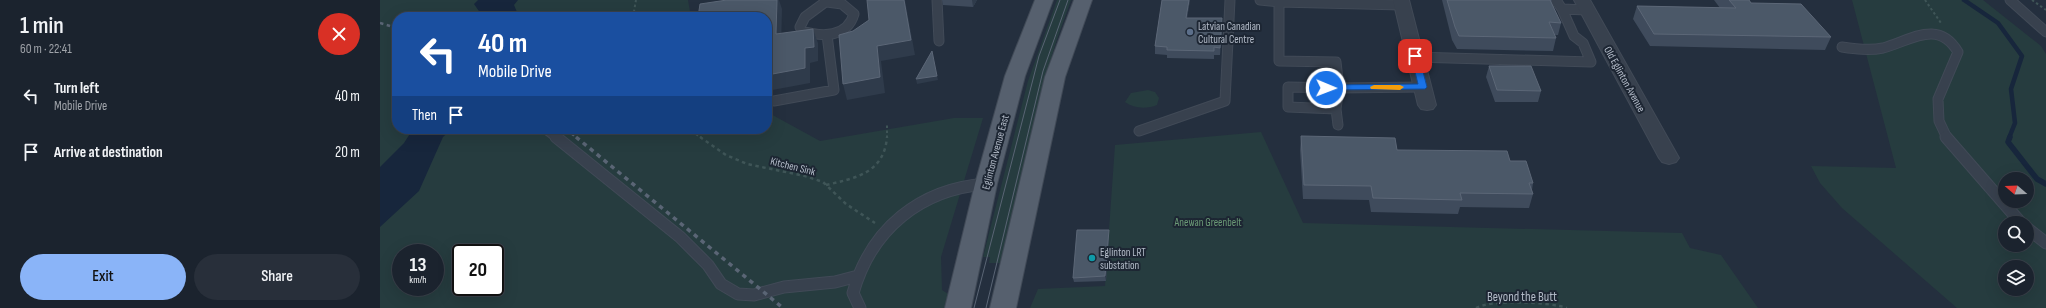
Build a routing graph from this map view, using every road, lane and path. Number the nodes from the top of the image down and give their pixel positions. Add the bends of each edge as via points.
1 (636, 0) edge
2 (937, 0) edge
3 (1044, 0) edge
4 (1083, 0) edge
5 (1230, 0) edge
6 (1260, 0) edge
7 (1551, 0) edge
8 (1925, 0) edge
9 (2010, 0) edge
10 (2032, 0) edge
11 (828, 1) edge
12 (1278, 2) junction
13 (1402, 3) edge
14 (1585, 5) edge
15 (1562, 9) junction
16 (2046, 10) edge
17 (634, 12) edge
18 (2046, 32) edge
19 (828, 35) junction
20 (1942, 36) junction
21 (939, 41) dead end
22 (1842, 47) dead end
23 (1415, 56) junction
24 (1422, 87) junction
25 (1339, 88) junction
26 (774, 101) dead end
27 (1427, 105) dead end
28 (1336, 109) junction
29 (887, 123) dead end
30 (1338, 125) dead end
31 (1139, 131) dead end
32 (552, 134) edge
33 (695, 134) edge
34 (1669, 158) dead end
35 (986, 184) junction
36 (826, 185) junction
37 (2015, 216) edge
38 (2034, 234) edge
39 (876, 242) junction
40 (2046, 243) edge
41 (858, 276) junction
42 (959, 305) edge
43 (860, 308) edge
44 (1003, 308) edge
45 (1476, 308) edge
46 (1567, 308) edge

1 - 17 path
2 - 21 lane
3 - 35 main road, Eglinton Avenue East via 1015,76
4 - 44 main road via 1056,77
5 - 31 lane via 1225,101
6 - 12 lane
7 - 15 lane via 1558,3
8 - 20 path via 1944,27
9 - 18 lane
10 - 16 path
11 - 19 lane via 841,2 854,14 846,28
11 - 19 lane via 811,11 800,27 802,31 814,35
12 - 13 lane
12 - 25 lane via 1279,61 1336,62
13 - 23 street
14 - 15 lane
14 - 34 street, Old Eglinton Avenue
15 - 23 lane via 1574,36 1583,43 1591,62
19 - 26 lane via 834,90
20 - 22 lane via 1918,34 1875,49
20 - 37 lane via 1953,42 1958,52 1938,99 1939,121 1947,139
23 - 24 street
24 - 25 lane
24 - 27 street
25 - 28 lane
25 - 28 lane via 1288,86 1288,107
28 - 30 lane
29 - 36 path via 884,155 874,167 864,174
32 - 41 lane via 680,237 708,265 721,284 738,294 754,295 784,287 835,282
33 - 36 path, Kitchen Sink via 726,155 747,164 806,176
35 - 39 lane via 954,189 916,207
35 - 42 main road, Eglinton Avenue East
36 - 39 path, Kitchen Sink via 846,204 872,220 879,228
38 - 40 lane
39 - 41 lane
41 - 43 lane via 853,293
45 - 46 path, Beyond the Butt via 1484,304 1533,304

